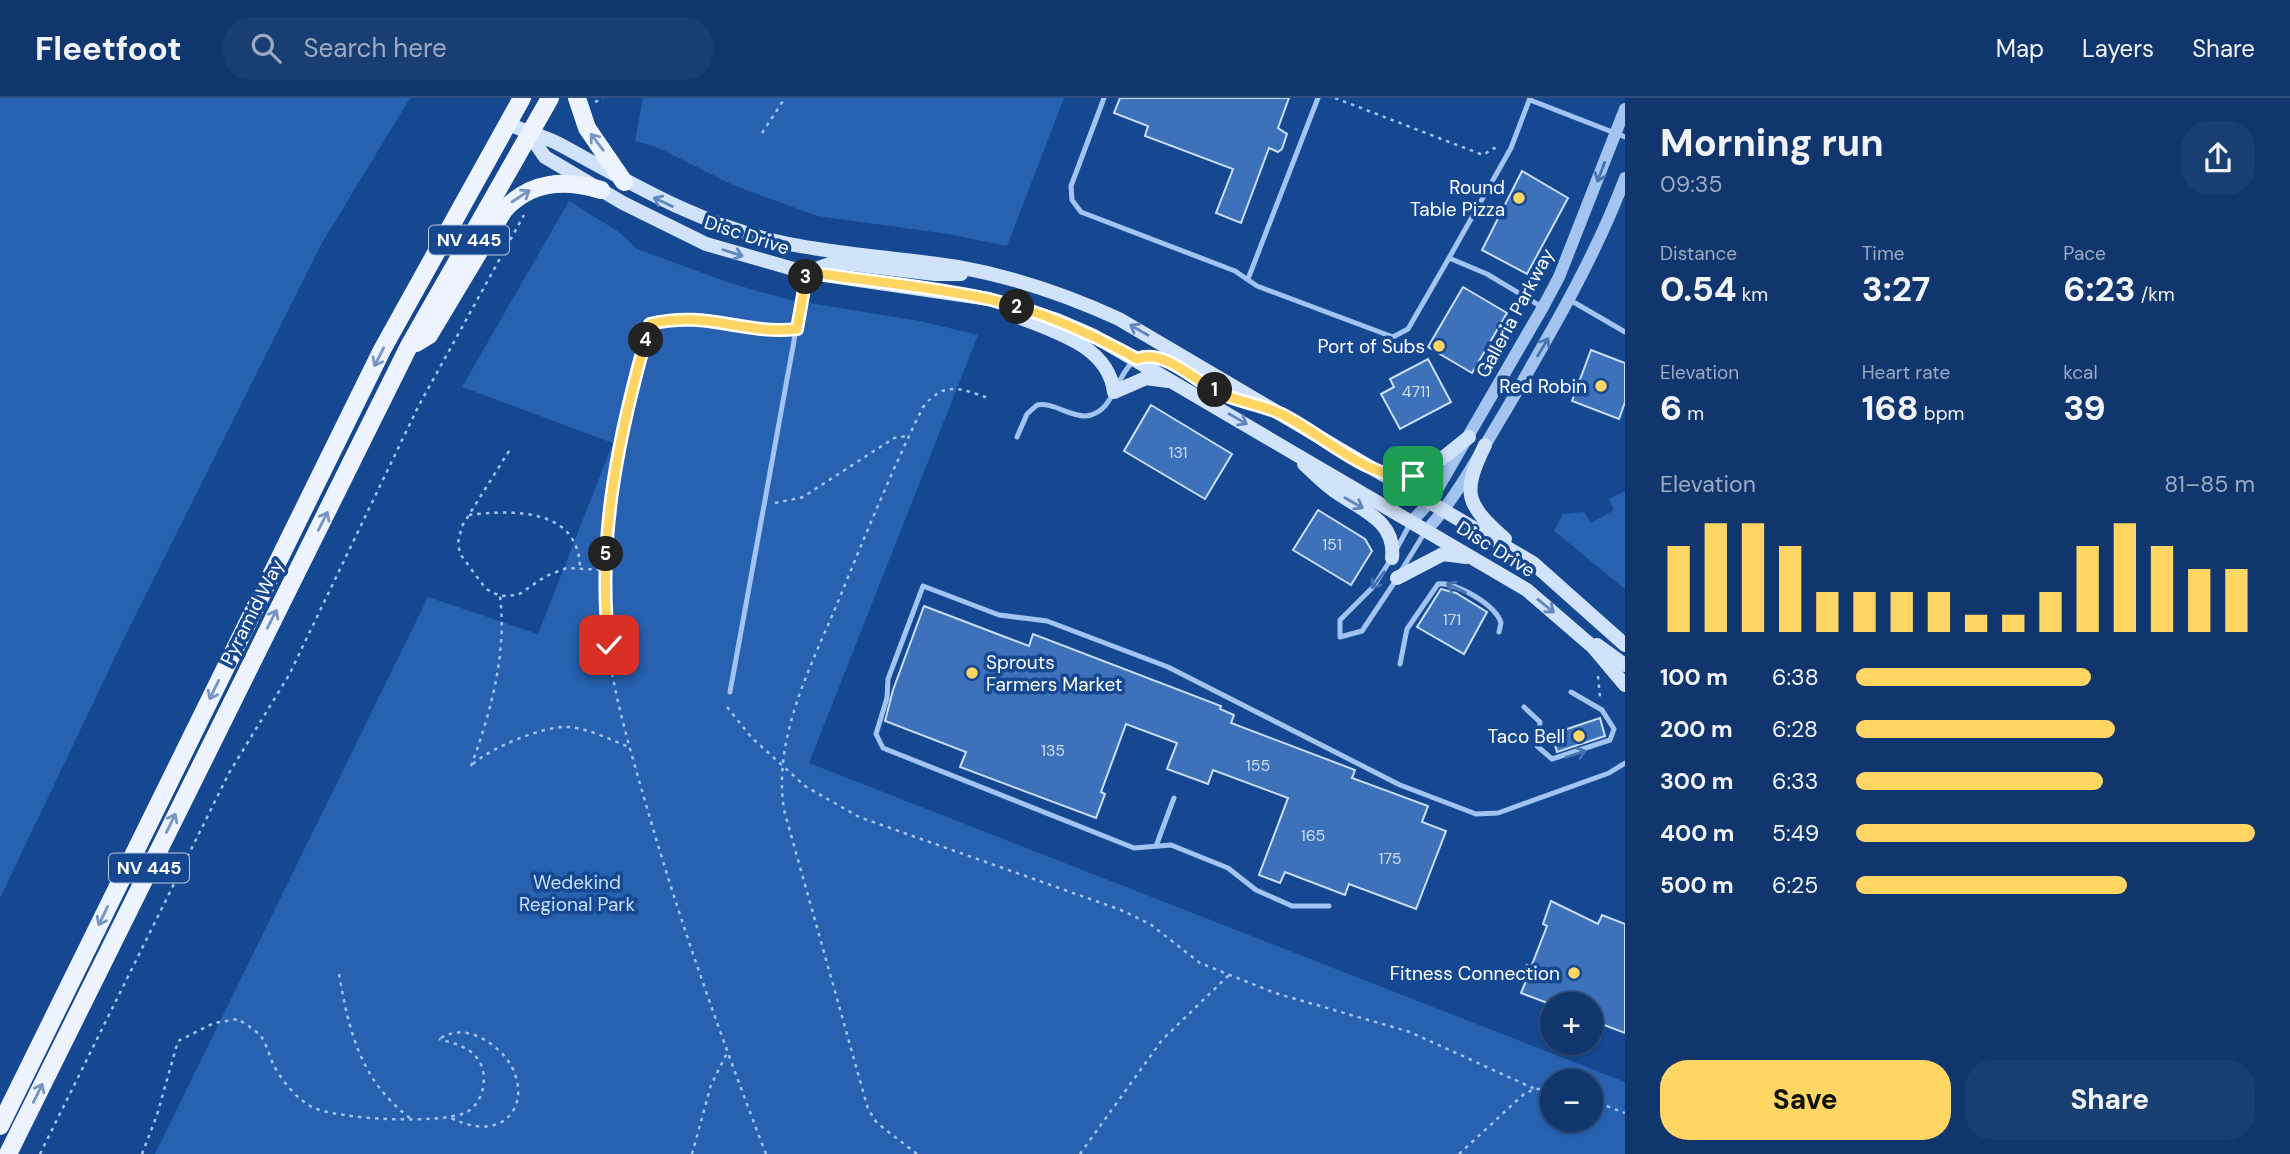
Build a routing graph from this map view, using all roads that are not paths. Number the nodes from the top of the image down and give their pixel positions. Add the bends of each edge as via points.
1 (522, 98) edge
2 (550, 98) edge
3 (577, 98) edge
4 (1104, 98) edge
5 (1318, 98) edge
6 (1530, 99) edge
7 (1625, 109) edge
8 (508, 123) junction
9 (529, 134) junction
10 (1620, 135) edge
11 (1625, 178) edge
12 (624, 182) junction
13 (601, 190) junction
14 (1449, 258) junction
15 (807, 272) junction
16 (987, 273) junction
17 (1248, 279) junction
18 (954, 293) junction
19 (1570, 300) junction
20 (1544, 307) junction
21 (1625, 332) edge
22 (410, 346) junction
23 (1137, 359) junction
24 (1185, 388) junction
25 (1114, 392) junction
26 (1279, 413) junction
27 (1017, 437) dead end
28 (1469, 437) junction
29 (1282, 445) junction
30 (1485, 445) junction
31 (1371, 467) junction
32 (1430, 502) junction
33 (1445, 510) junction
34 (1412, 521) junction
35 (1427, 530) junction
36 (1392, 558) junction
37 (1533, 563) junction
38 (1488, 565) junction
39 (1397, 578) junction
40 (1575, 631) junction
41 (1499, 632) dead end
42 (1625, 645) edge
43 (1399, 664) dead end
44 (1625, 665) edge
45 (1625, 685) edge
46 (730, 692) dead end
47 (1571, 692) dead end
48 (1524, 706) dead end
49 (1625, 763) edge
50 (1174, 798) dead end
51 (1156, 846) junction
52 (1329, 906) dead end
53 (0, 1126) edge
54 (8, 1154) edge

1 - 8 main road, Pyramid Way / NV 445
2 - 9 main road, Pyramid Way / NV 445
12 -> 3 main road via 587,128
4 - 17 lane via 1071,186 1076,207 1088,216
5 - 17 lane
6 - 10 lane
6 - 14 lane via 1511,149
7 - 10 street, Galleria Parkway
8 - 9 main road, Disc Drive
8 -> 53 main road, Pyramid Way / NV 445 via 376,362
9 - 12 main road, Disc Drive via 553,141
9 - 13 main road, Disc Drive via 545,157
9 - 22 main road, Pyramid Way / NV 445
10 -> 20 street, Galleria Parkway
11 - 19 street, Galleria Parkway
16 -> 12 main road, Disc Drive via 758,237 690,214
13 -> 15 main road, Disc Drive via 706,244
22 -> 13 main road via 429,335 513,200 547,184 575,183
14 - 17 lane via 1408,329 1393,337
14 - 20 lane
15 - 16 main road via 835,262 935,275
15 - 18 main road, Disc Drive
15 - 46 lane
26 -> 16 main road, Disc Drive via 1119,319 1073,299
18 - 23 main road, Disc Drive via 1057,320
18 - 25 main road via 1062,335 1097,355 1110,373
19 - 21 lane
30 -> 19 street, Galleria Parkway
20 - 28 street, Galleria Parkway
54 -> 22 main road, Pyramid Way / NV 445
23 - 24 main road, Disc Drive
23 - 25 lane via 1127,367
23 - 26 main road via 1159,358 1217,392
24 - 25 main road via 1154,377
24 -> 29 main road, Disc Drive
25 - 27 lane via 1103,408 1090,415 1037,405 1027,414
26 - 31 main road, Disc Drive
28 - 31 main road via 1413,476
28 - 32 street, Galleria Parkway
29 - 34 main road, Disc Drive
29 -> 36 main road via 1331,489 1378,518 1392,542
30 - 33 street, Galleria Parkway
30 - 37 main road via 1469,479 1472,505
31 - 32 main road, Disc Drive
32 - 33 main road, Disc Drive
32 - 34 street, Galleria Parkway
33 - 35 street, Galleria Parkway
33 - 37 main road, Disc Drive
34 - 35 main road, Disc Drive
34 - 36 lane
35 - 38 main road, Disc Drive
35 - 39 lane
36 -> 39 lane via 1374,586 1340,620 1340,637 1362,631
37 - 42 main road, Disc Drive
38 - 39 main road via 1443,554
38 -> 40 main road, Disc Drive via 1527,590
40 - 44 main road
40 - 45 main road, Disc Drive
41 -> 43 lane via 1496,612 1458,588 1438,584 1407,629
48 -> 47 lane via 1540,722 1537,746 1544,756 1552,759 1610,740 1614,729 1607,714
49 - 51 lane via 1498,813 1476,814 1400,785 1168,667 1047,621 999,615 923,586 888,679 876,734 883,748 1134,848
50 - 51 lane
51 - 52 lane via 1171,845 1228,868 1256,890 1292,906

